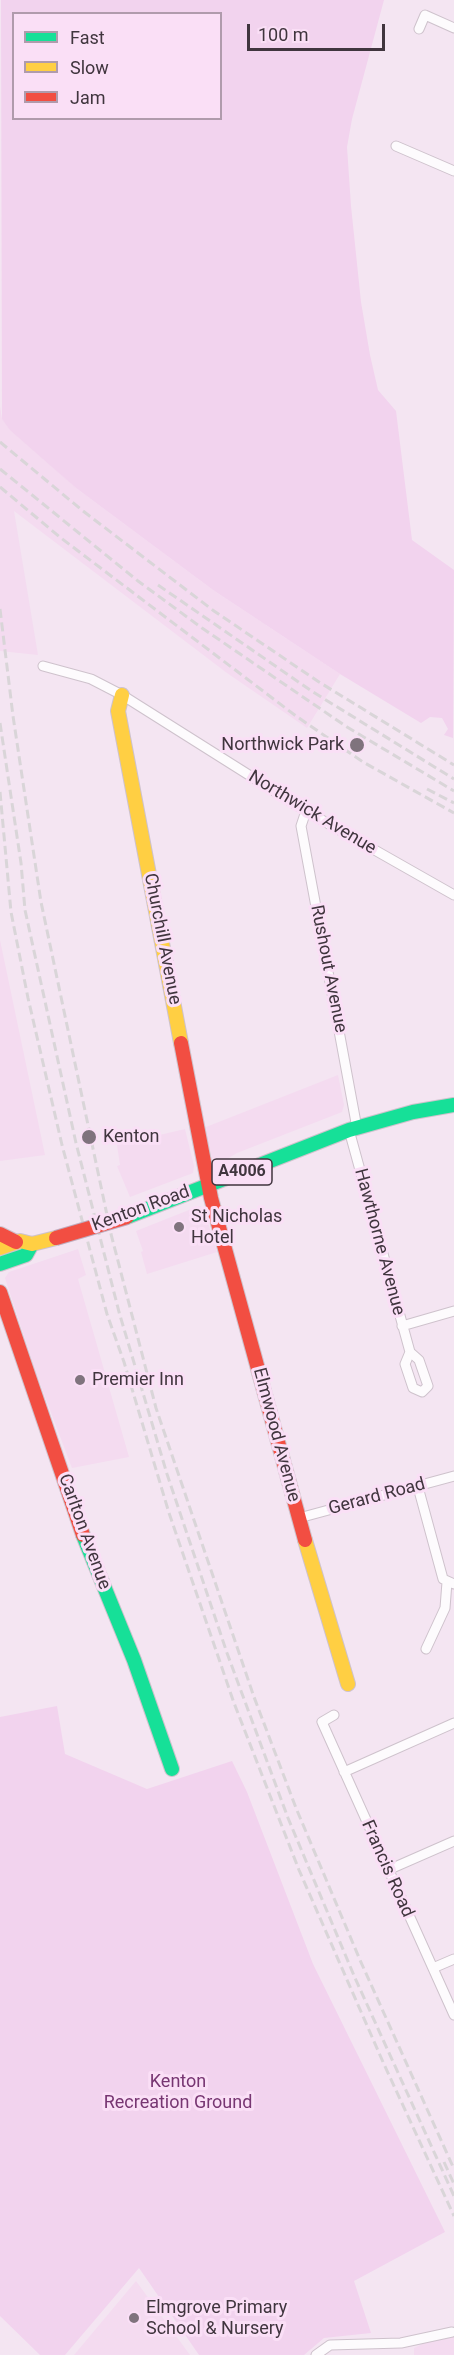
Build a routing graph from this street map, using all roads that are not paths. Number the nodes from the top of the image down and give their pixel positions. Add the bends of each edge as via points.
1 (454, 28) edge
2 (419, 29) dead end
3 (396, 146) dead end
4 (454, 171) edge
5 (43, 666) dead end
6 (122, 695) junction
7 (306, 811) junction
8 (454, 895) edge
9 (454, 1105) edge
10 (353, 1129) junction
11 (208, 1184) junction
12 (0, 1234) edge
13 (16, 1242) junction
14 (32, 1244) junction
15 (0, 1248) edge
16 (0, 1264) edge
17 (0, 1292) edge
18 (454, 1311) edge
19 (402, 1326) junction
20 (410, 1353) dead end
21 (454, 1476) edge
22 (418, 1487) junction
23 (299, 1518) junction
24 (451, 1583) edge
25 (426, 1649) dead end
26 (348, 1684) dead end
27 (334, 1715) dead end
28 (454, 1723) edge
29 (172, 1769) dead end
30 (344, 1772) junction
31 (454, 1841) edge
32 (388, 1870) junction
33 (454, 1959) edge
34 (433, 1968) junction
35 (454, 2014) edge
36 (452, 2332) dead end
37 (316, 2355) edge

1 - 2 street via 425,15
3 - 4 street
5 - 6 street, Northwick Avenue via 91,679
6 - 7 street, Northwick Avenue
6 - 11 street, Churchill Avenue via 118,711
7 - 8 street, Northwick Avenue
7 - 10 street, Rushout Avenue via 301,826
9 - 10 street, Kenton Road / A4006
10 - 11 street, Kenton Road / A4006
10 - 19 street, Hawthorne Avenue
11 - 14 street, Kenton Road / A4006, bridge via 127,1217
11 - 23 street, Elmwood Avenue
12 - 13 street
13 - 14 street, Kenton Road / A4006
13 - 15 street, Kenton Road / A4006
14 - 16 street, Kenton Road / A4006 via 26,1255
17 - 29 street, Carlton Avenue via 83,1536 134,1660
18 - 19 street
19 - 20 street, Hawthorne Avenue
21 - 22 street, Gerard Road
22 - 23 street, Gerard Road
22 - 24 street via 443,1579
23 - 26 street, Elmwood Avenue
24 - 25 street via 445,1608
27 - 30 street, Francis Road via 322,1722
28 - 30 street
30 - 32 street, Francis Road
31 - 32 street
32 - 34 street, Francis Road
33 - 34 street
34 - 35 street, Francis Road
36 - 37 street via 401,2343 330,2345

